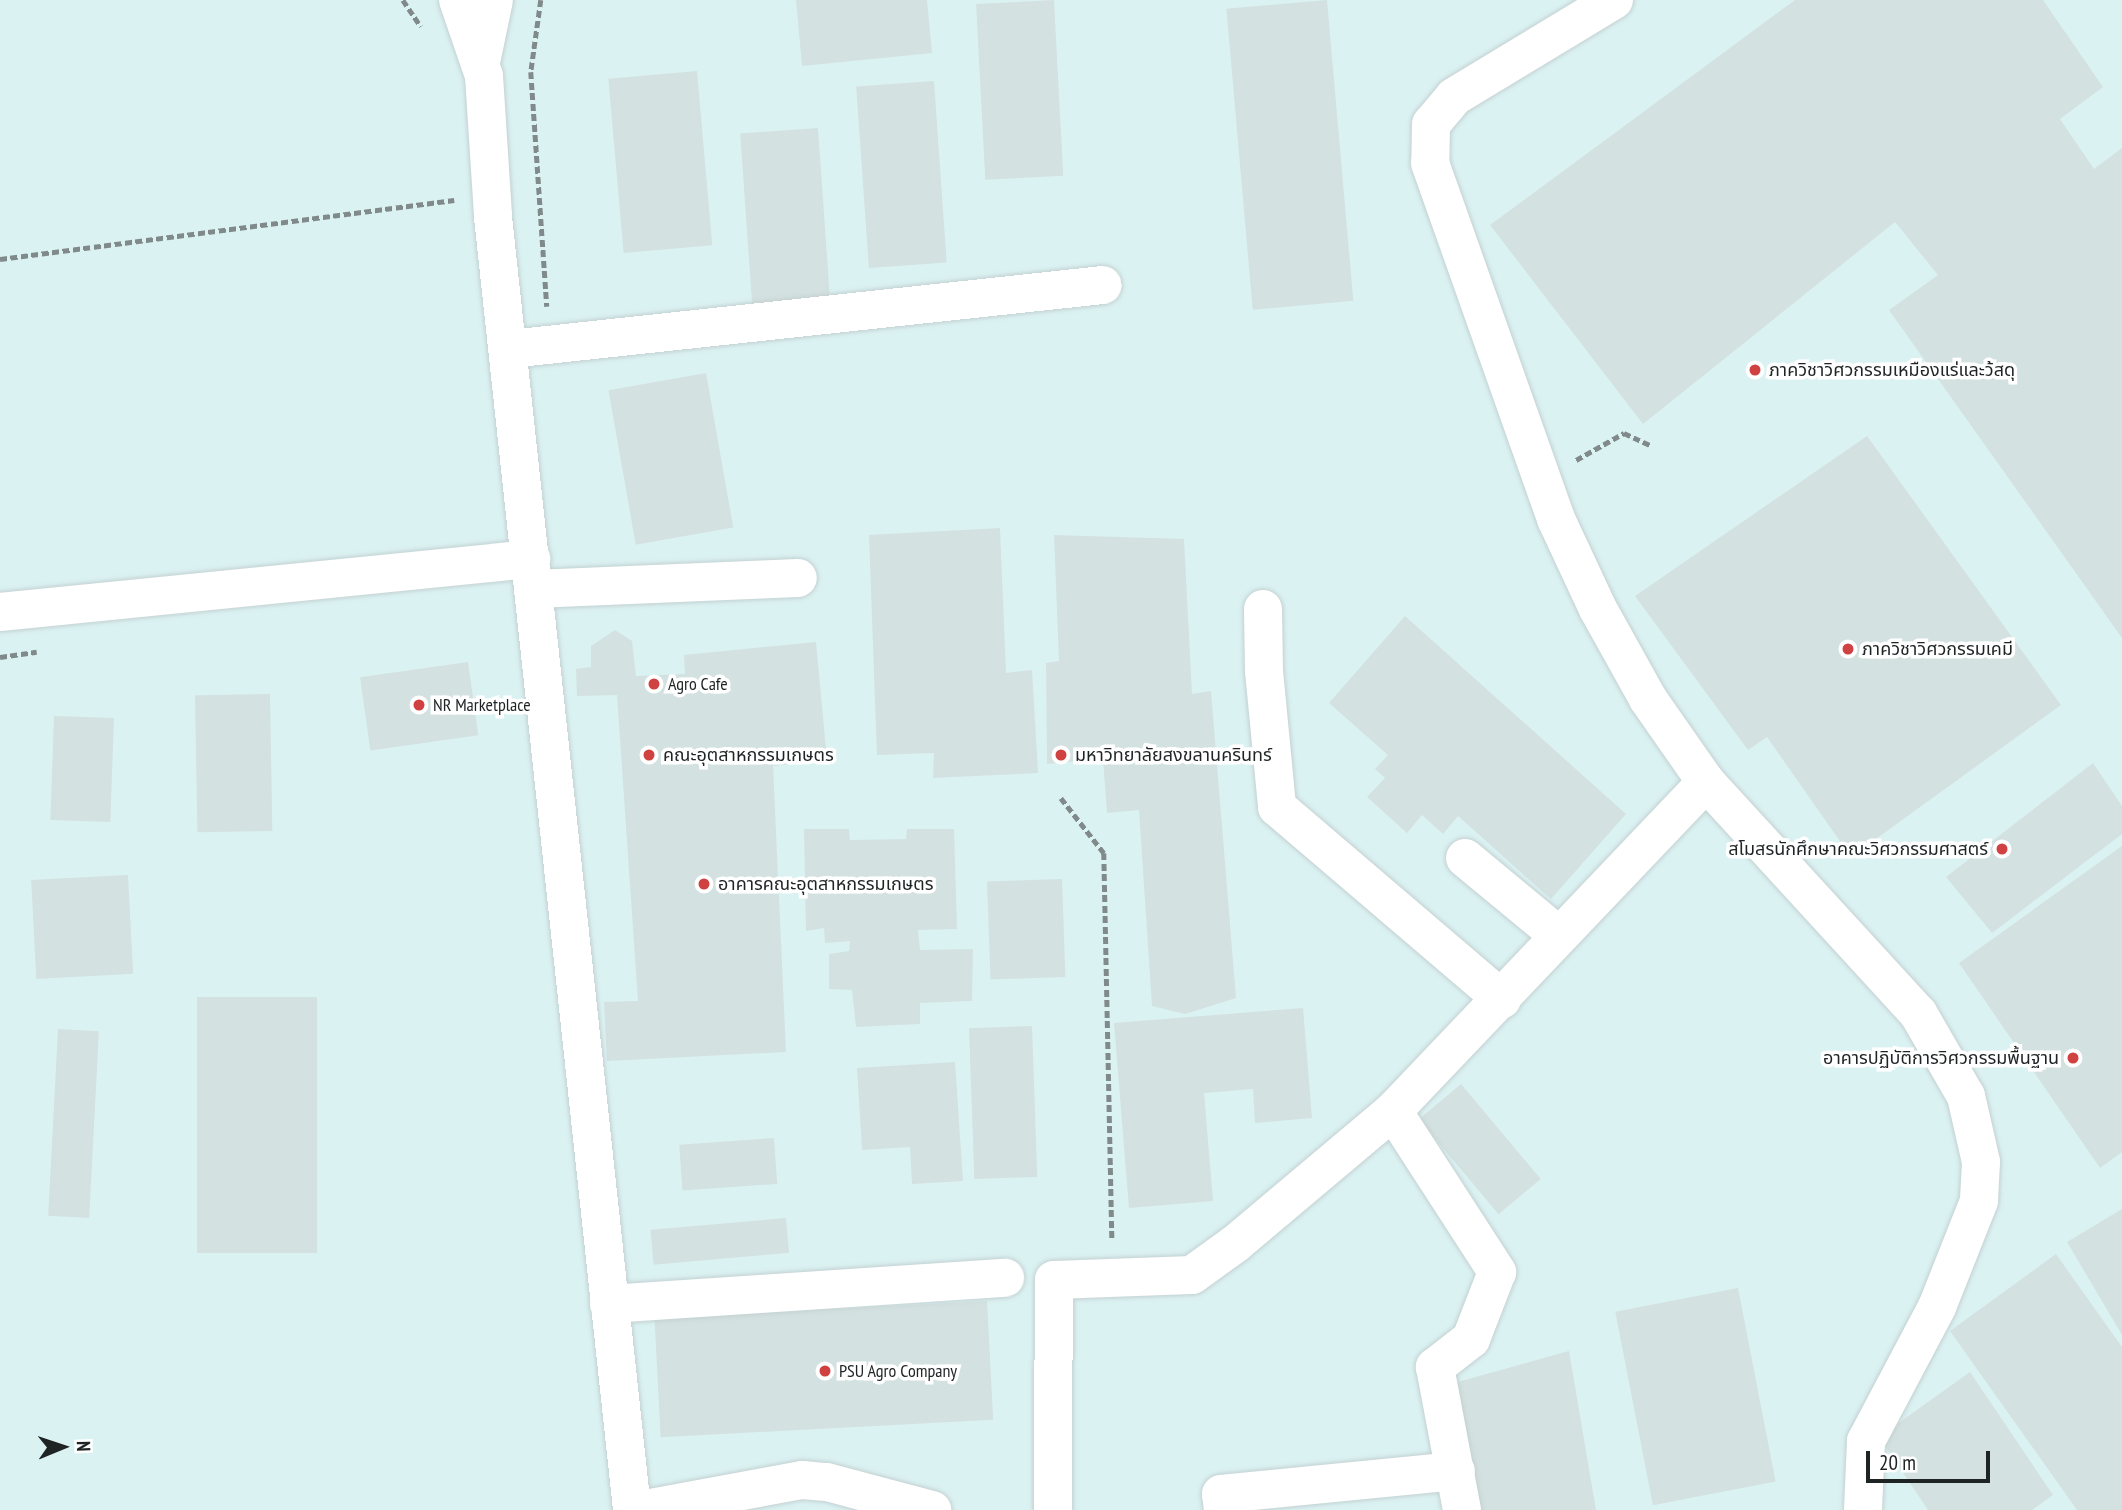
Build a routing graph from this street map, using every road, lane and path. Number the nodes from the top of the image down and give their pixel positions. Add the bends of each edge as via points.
1 (458, 0) edge
2 (494, 0) edge
3 (1614, 0) edge
4 (481, 62) junction
5 (468, 198) dead end
6 (0, 260) edge
7 (1103, 285) dead end
8 (510, 349) junction
9 (1652, 446) dead end
10 (1569, 463) dead end
11 (532, 574) junction
12 (798, 578) dead end
13 (1264, 609) dead end
14 (0, 612) edge
15 (41, 652) dead end
16 (0, 657) edge
17 (1706, 782) junction
18 (1061, 798) dead end
19 (1465, 858) dead end
20 (1558, 935) junction
21 (1502, 999) junction
22 (1393, 1111) junction
23 (1005, 1278) dead end
24 (1113, 1278) junction
25 (609, 1304) junction
26 (1456, 1471) junction
27 (632, 1510) edge
28 (640, 1510) edge
29 (932, 1510) edge
30 (1053, 1510) edge
31 (1223, 1510) edge
32 (1462, 1510) edge
33 (1863, 1510) edge

1 - 4 street
2 - 4 street
3 - 17 street via 1454,97 1431,124 1428,150 1435,187 1556,519 1598,609 1648,699
4 - 8 street
5 - 6 path
7 - 8 street
8 - 11 street
9 - 10 path via 1624,433
11 - 12 street
11 - 14 street
11 - 25 street
13 - 21 street via 1264,671 1277,807
15 - 16 path
17 - 20 street
17 - 33 street via 1918,1013 1966,1096 1978,1142 1982,1183 1974,1219 1937,1307 1866,1441
18 - 24 path via 1104,853
19 - 20 street
20 - 21 street
21 - 22 street
22 - 24 street via 1192,1275
22 - 26 street via 1497,1272 1471,1339 1436,1367
23 - 25 street
24 - 30 street via 1054,1280
25 - 27 street
26 - 31 street via 1221,1494
26 - 32 street
28 - 29 street via 802,1480 827,1482

